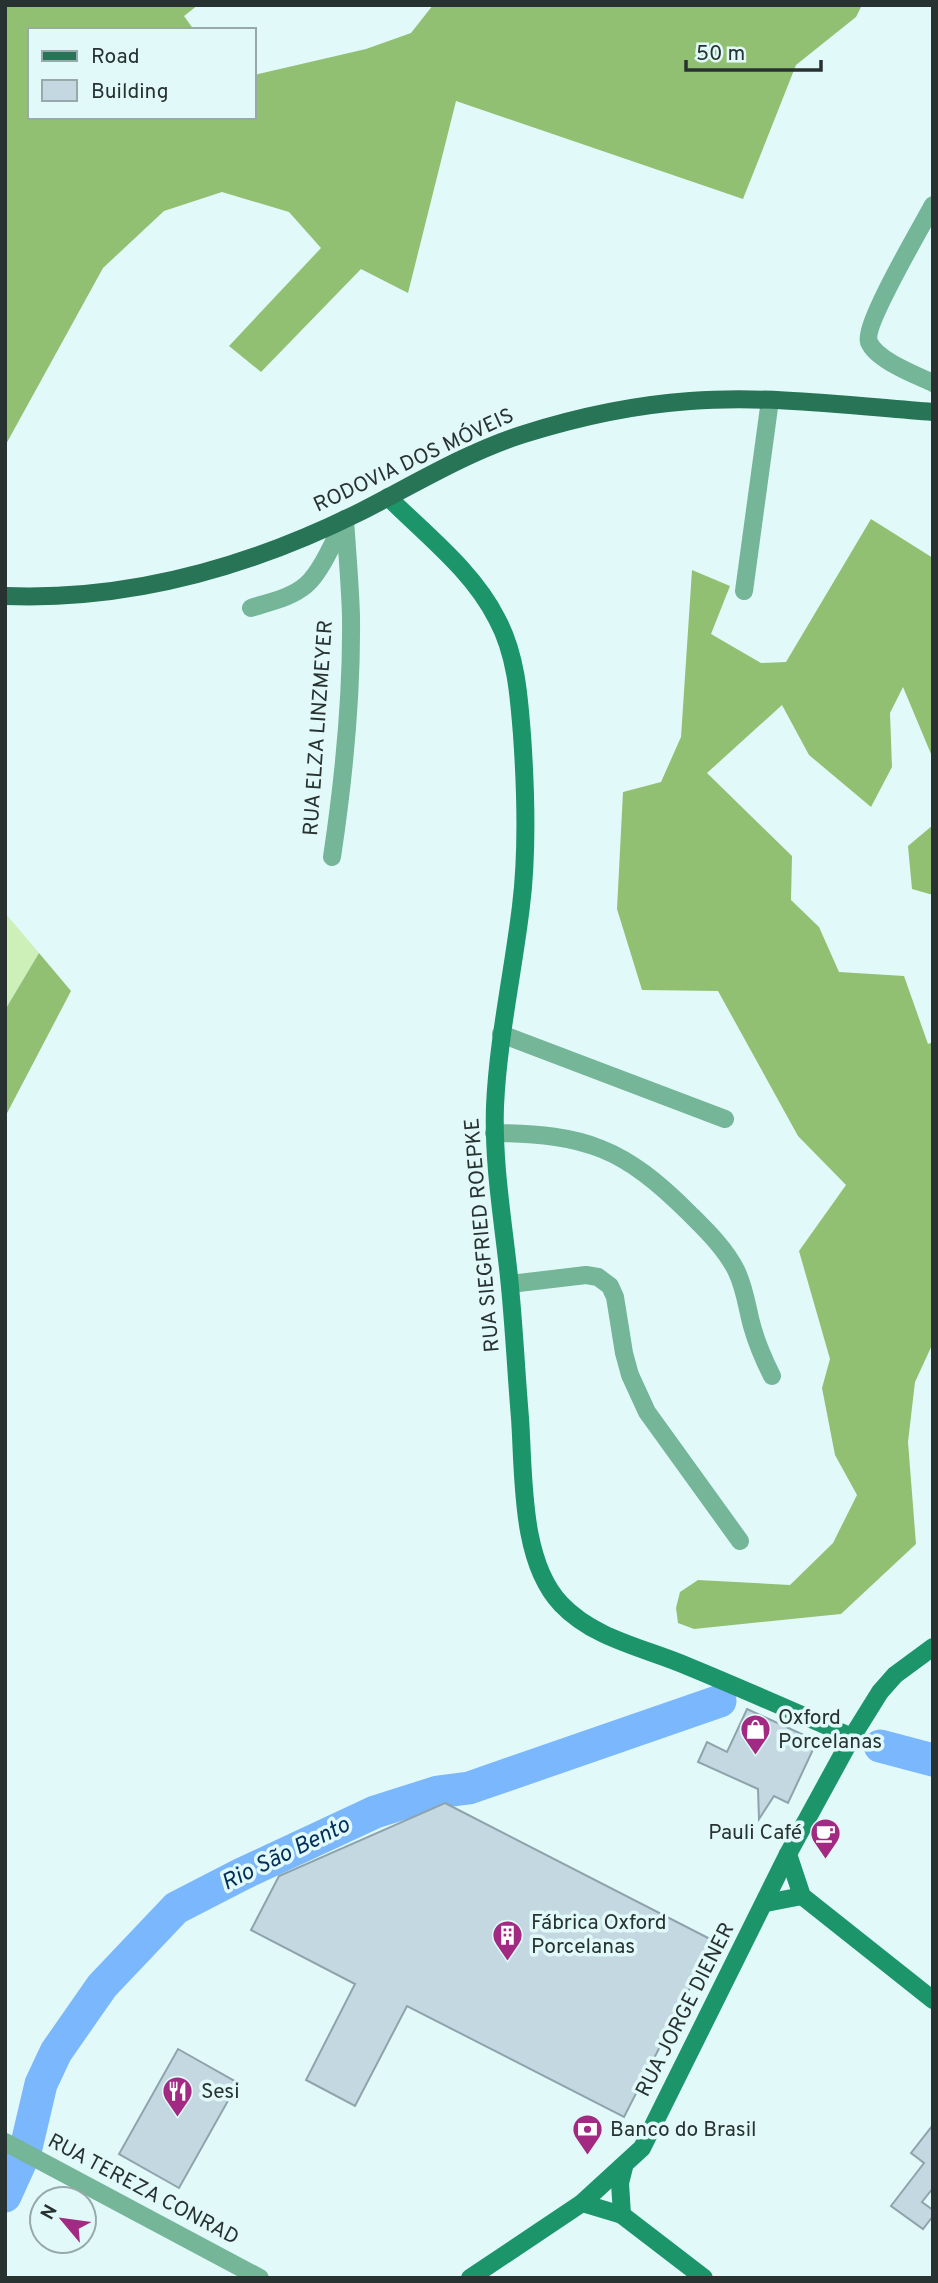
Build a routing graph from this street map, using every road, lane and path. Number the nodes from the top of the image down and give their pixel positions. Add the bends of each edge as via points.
1 (933, 205) edge
2 (933, 383) edge
3 (769, 400) junction
4 (933, 412) edge
5 (388, 497) junction
6 (345, 519) junction
7 (744, 591) dead end
8 (5, 596) edge
9 (251, 608) dead end
10 (332, 857) dead end
11 (501, 1034) junction
12 (724, 1119) dead end
13 (494, 1133) junction
14 (510, 1284) junction
15 (772, 1376) dead end
16 (740, 1541) dead end
17 (933, 1647) edge
18 (852, 1737) junction
19 (788, 1854) junction
20 (802, 1896) junction
21 (765, 1902) junction
22 (933, 2000) edge
23 (5, 2142) edge
24 (624, 2167) junction
25 (582, 2203) junction
26 (622, 2215) junction
27 (260, 2278) edge
28 (470, 2278) edge
29 (704, 2278) edge

1 - 2 street via 878,308 869,342 897,365
3 - 4 main road, RODOVIA DOS MÓVEIS
3 - 5 main road, RODOVIA DOS MÓVEIS via 691,400 563,422 486,448
3 - 7 street
5 - 6 main road, RODOVIA DOS MÓVEIS
5 - 11 street, RUA SIEGFRIED ROEPKE via 483,596 498,620 517,681 525,859
6 - 8 main road, RODOVIA DOS MÓVEIS via 264,554 181,579 82,595
6 - 9 street via 305,586
6 - 10 street, RUA ELZA LINZMEYER via 351,616 349,684
11 - 12 street
11 - 13 street, RUA SIEGFRIED ROEPKE
13 - 14 street, RUA SIEGFRIED ROEPKE
13 - 15 street via 584,1143 633,1164 661,1185 717,1242 736,1270 752,1328
14 - 16 street via 586,1275 610,1286 639,1398
14 - 18 street, RUA SIEGFRIED ROEPKE via 528,1519 538,1567 553,1595 596,1631
17 - 18 street, RUA JORGE DIENER via 895,1675
18 - 19 street, RUA JORGE DIENER
19 - 20 street
19 - 21 street, RUA JORGE DIENER
20 - 21 street
20 - 22 street
21 - 24 street, RUA JORGE DIENER via 642,2148
23 - 27 street, RUA TEREZA CONRAD
24 - 25 street, RUA JORGE DIENER
24 - 26 street
25 - 26 street
25 - 28 street, RUA JORGE DIENER
26 - 29 street

